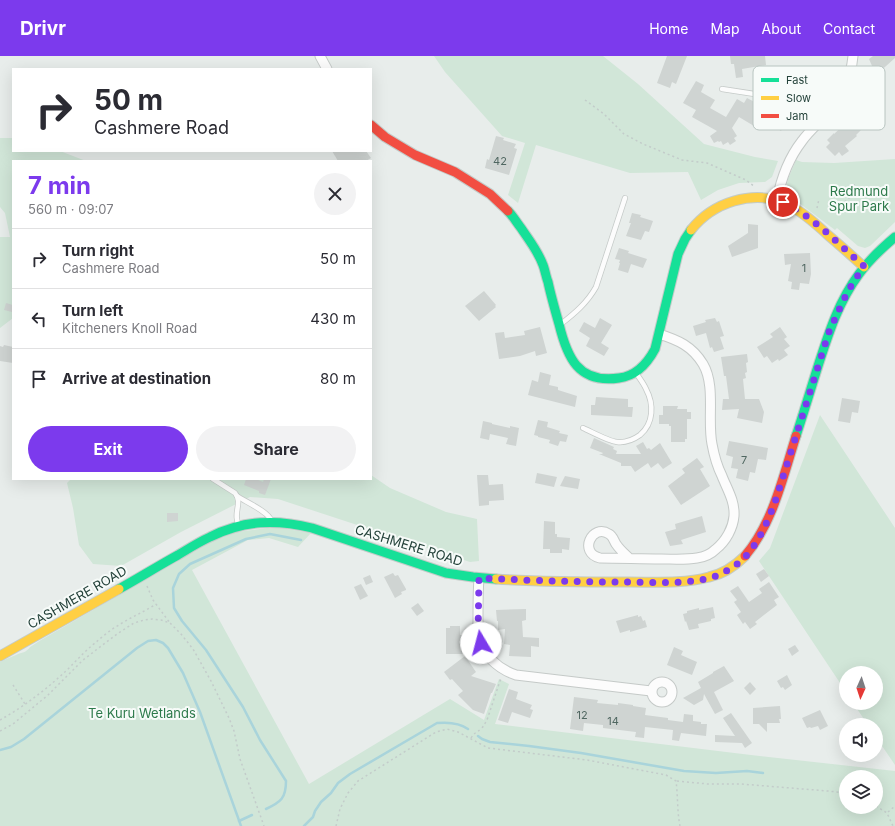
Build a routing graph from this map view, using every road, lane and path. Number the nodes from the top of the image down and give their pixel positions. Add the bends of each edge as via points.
1 (320, 56) edge
2 (853, 56) edge
3 (851, 66) edge
4 (326, 68) edge
5 (722, 90) dead end
6 (753, 94) edge
7 (585, 100) dead end
8 (372, 127) edge
9 (811, 130) edge
10 (854, 184) dead end
11 (625, 198) dead end
12 (757, 198) junction
13 (819, 199) dead end
14 (777, 200) junction
15 (836, 207) dead end
16 (817, 208) dead end
17 (895, 237) edge
18 (864, 266) junction
19 (559, 325) junction
20 (659, 334) junction
21 (635, 372) junction
22 (582, 428) dead end
23 (215, 480) edge
24 (237, 496) junction
25 (271, 522) junction
26 (239, 526) junction
27 (629, 558) dead end
28 (142, 576) junction
29 (479, 578) junction
30 (156, 604) junction
31 (170, 623) junction
32 (0, 656) edge
33 (501, 678) dead end
34 (13, 685) dead end
35 (651, 690) dead end
36 (25, 704) junction
37 (0, 720) edge
38 (0, 731) edge
39 (471, 738) junction
40 (676, 782) junction
41 (839, 792) edge
42 (895, 806) edge
43 (883, 810) edge
44 (887, 813) junction
45 (264, 826) edge
46 (336, 826) edge
47 (680, 826) edge
48 (893, 826) edge

1 - 4 street
2 - 3 street
5 - 6 lane
7 - 12 path via 624,134 682,160 707,163 746,180 755,187
8 - 19 street via 385,138 414,155 455,172 490,194 510,213 543,264
9 - 14 street via 788,162
10 - 15 path via 851,197
11 - 19 lane via 596,287 582,306
12 - 14 street
12 - 20 street via 727,203 707,214 693,227 678,254
13 - 16 path
14 - 18 street via 809,218
17 - 18 street, CASHMERE ROAD
18 - 29 street, CASHMERE ROAD via 843,301 829,332 767,522 757,541 739,563 720,574 694,581 564,582
19 - 21 street via 567,351 581,370 598,378 608,379 625,377
20 - 21 street via 652,357
20 - 27 street via 683,343 704,365 710,390 712,443 719,469 732,498 734,517 726,538 717,549 698,558
21 - 22 lane via 646,388 651,405 652,414 645,431 633,440 616,442
23 - 24 lane
24 - 25 lane via 266,514
24 - 26 lane via 236,518
25 - 26 street, CASHMERE ROAD
25 - 29 street, CASHMERE ROAD via 320,531 446,573
26 - 28 street, CASHMERE ROAD via 210,537
28 - 30 path
28 - 32 street, CASHMERE ROAD
29 - 35 street via 478,634 485,651 499,667 516,675
30 - 31 path
30 - 36 path via 107,633
31 - 38 path via 152,619 134,623 84,660 13,724
31 - 45 path via 193,649 229,718 240,759
33 - 39 path via 487,720
34 - 36 path
36 - 37 path
39 - 40 path via 488,748 587,760 666,775
39 - 46 path via 447,729 436,732 358,781 340,809
40 - 41 path via 742,784
40 - 47 path
42 - 44 path
43 - 44 path
44 - 48 path

